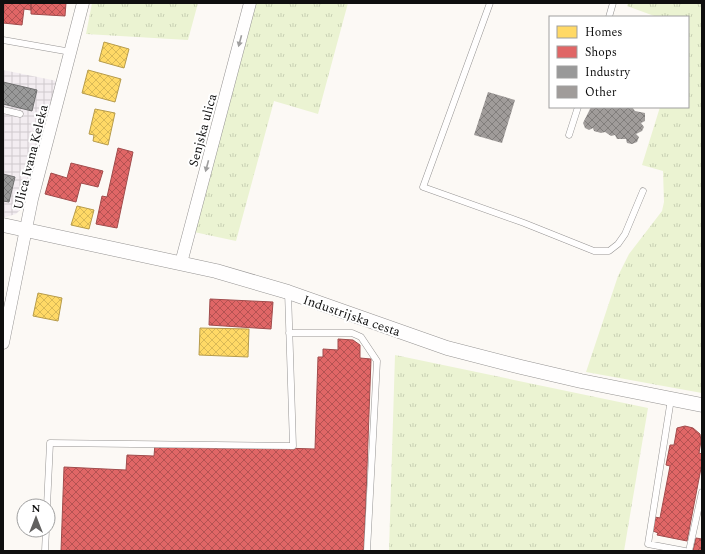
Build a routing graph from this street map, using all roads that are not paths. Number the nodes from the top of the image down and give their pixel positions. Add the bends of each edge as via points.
1 (83, 3) edge
2 (250, 3) edge
3 (490, 3) edge
4 (613, 3) edge
5 (609, 16) edge
6 (3, 40) edge
7 (72, 52) junction
8 (578, 108) edge
9 (3, 110) edge
10 (20, 114) dead end
11 (569, 135) dead end
12 (643, 192) dead end
13 (3, 225) edge
14 (27, 230) junction
15 (181, 263) junction
16 (288, 292) junction
17 (289, 333) junction
18 (3, 343) edge
19 (671, 399) junction
20 (702, 405) edge
21 (702, 492) edge
22 (47, 498) edge
23 (46, 538) edge
24 (45, 551) edge
25 (367, 551) edge
26 (685, 551) edge
27 (689, 551) edge

1 - 7 street, Ulica Ivana Keleka
2 -> 15 street, Senjska ulica
3 - 12 lane via 423,188 524,223 594,251 609,251 618,244 626,234
4 - 5 lane
6 - 7 lane
7 - 14 street, Ulica Ivana Keleka via 32,199
8 - 11 lane
9 - 10 lane
13 - 14 street, Industrijska cesta
14 - 15 street, Industrijska cesta
14 - 18 street, Ulica Ivana Keleka
15 - 16 street, Industrijska cesta
16 - 17 lane
16 - 19 street, Industrijska cesta via 447,348 581,381
17 - 22 lane via 293,446 50,443
17 - 25 lane via 352,333 361,336 377,361
19 - 20 street, Industrijska cesta
19 - 26 lane via 648,544
21 - 27 lane
23 - 24 lane

